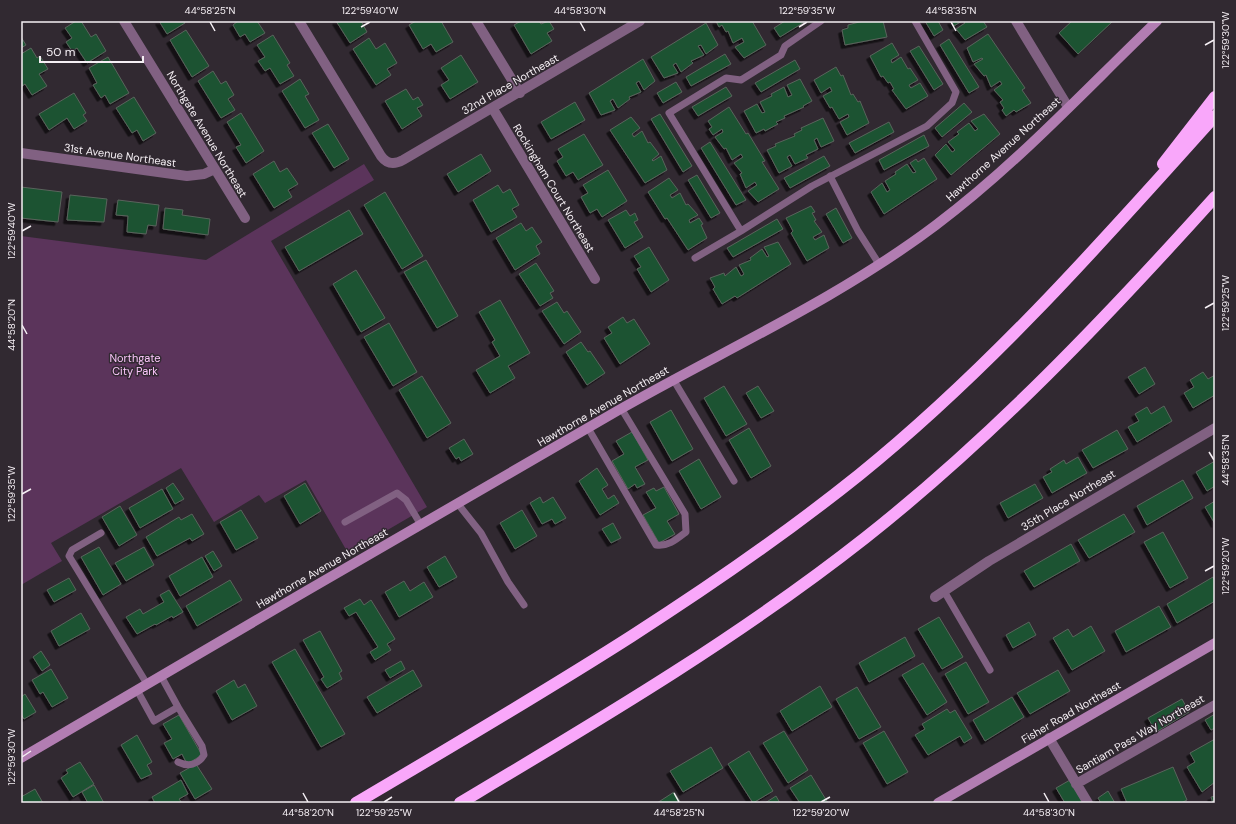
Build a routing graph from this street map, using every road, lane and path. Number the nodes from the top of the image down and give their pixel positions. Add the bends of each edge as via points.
1 (124, 21) edge
2 (299, 21) edge
3 (476, 21) edge
4 (640, 21) edge
5 (821, 21) edge
6 (915, 21) edge
7 (1016, 21) edge
8 (1157, 21) edge
9 (520, 93) junction
10 (1215, 97) edge
11 (1068, 107) junction
12 (493, 109) junction
13 (1215, 116) edge
14 (21, 153) edge
15 (215, 169) junction
16 (830, 176) junction
17 (1215, 198) edge
18 (245, 218) dead end
19 (1114, 228) junction
20 (741, 231) junction
21 (696, 258) dead end
22 (879, 264) junction
23 (595, 279) dead end
24 (673, 379) junction
25 (621, 408) junction
26 (588, 428) junction
27 (1215, 428) edge
28 (734, 481) dead end
29 (458, 504) junction
30 (345, 522) dead end
31 (421, 525) junction
32 (101, 533) dead end
33 (944, 591) junction
34 (935, 597) dead end
35 (524, 605) dead end
36 (1215, 643) edge
37 (990, 670) dead end
38 (161, 676) junction
39 (147, 684) junction
40 (137, 690) junction
41 (1215, 705) edge
42 (178, 707) junction
43 (1050, 738) junction
44 (21, 758) edge
45 (178, 762) dead end
46 (1076, 784) junction
47 (356, 803) edge
48 (460, 803) edge
49 (938, 803) edge
50 (1088, 803) edge

1 - 15 street, Northgate Avenue Northeast
2 - 12 street, 32nd Place Northeast via 381,156 390,163 403,160
3 - 9 street
4 - 9 street, 32nd Place Northeast
5 - 20 lane via 785,46 781,55 741,80 726,78 669,113
6 - 16 lane via 956,92 956,97 927,126
7 - 11 street
8 - 11 main road, Hawthorne Avenue Northeast
9 - 12 street, 32nd Place Northeast
10 - 19 highway
11 - 22 main road, Hawthorne Avenue Northeast via 958,207
12 - 23 street, Rockingham Court Northeast
13 - 19 highway
14 - 15 street, 31st Avenue Northeast via 187,176 204,174
15 - 18 street, Northgate Avenue Northeast
16 - 20 lane
16 - 22 lane via 858,231
17 - 48 highway via 1123,298 1023,399 865,538 702,654
19 - 47 highway via 1033,314 935,408 860,474 783,533 633,634
20 - 21 lane
22 - 24 main road, Hawthorne Avenue Northeast via 803,309
24 - 25 main road, Hawthorne Avenue Northeast
24 - 28 lane
25 - 26 main road, Hawthorne Avenue Northeast
25 - 26 lane via 685,514 686,532 676,541 662,546 656,545
26 - 29 main road, Hawthorne Avenue Northeast
27 - 33 street, 35th Place Northeast via 989,561
29 - 31 main road, Hawthorne Avenue Northeast
29 - 35 lane via 481,533
30 - 31 lane via 397,493 406,500
31 - 38 main road, Hawthorne Avenue Northeast
32 - 39 lane via 72,550 69,556
33 - 34 street, 35th Place Northeast
33 - 37 lane
36 - 43 main road, Fisher Road Northeast
38 - 39 main road, Hawthorne Avenue Northeast
38 - 42 lane
39 - 40 main road, Hawthorne Avenue Northeast
40 - 42 lane via 154,721
40 - 44 main road, Hawthorne Avenue Northeast
41 - 46 street, Santiam Pass Way Northeast
42 - 45 lane via 202,746 204,755 200,761 193,764 183,765
43 - 46 street, Santiam Pass Way Northeast
43 - 49 main road, Fisher Road Northeast
46 - 50 street, Santiam Pass Way Northeast

